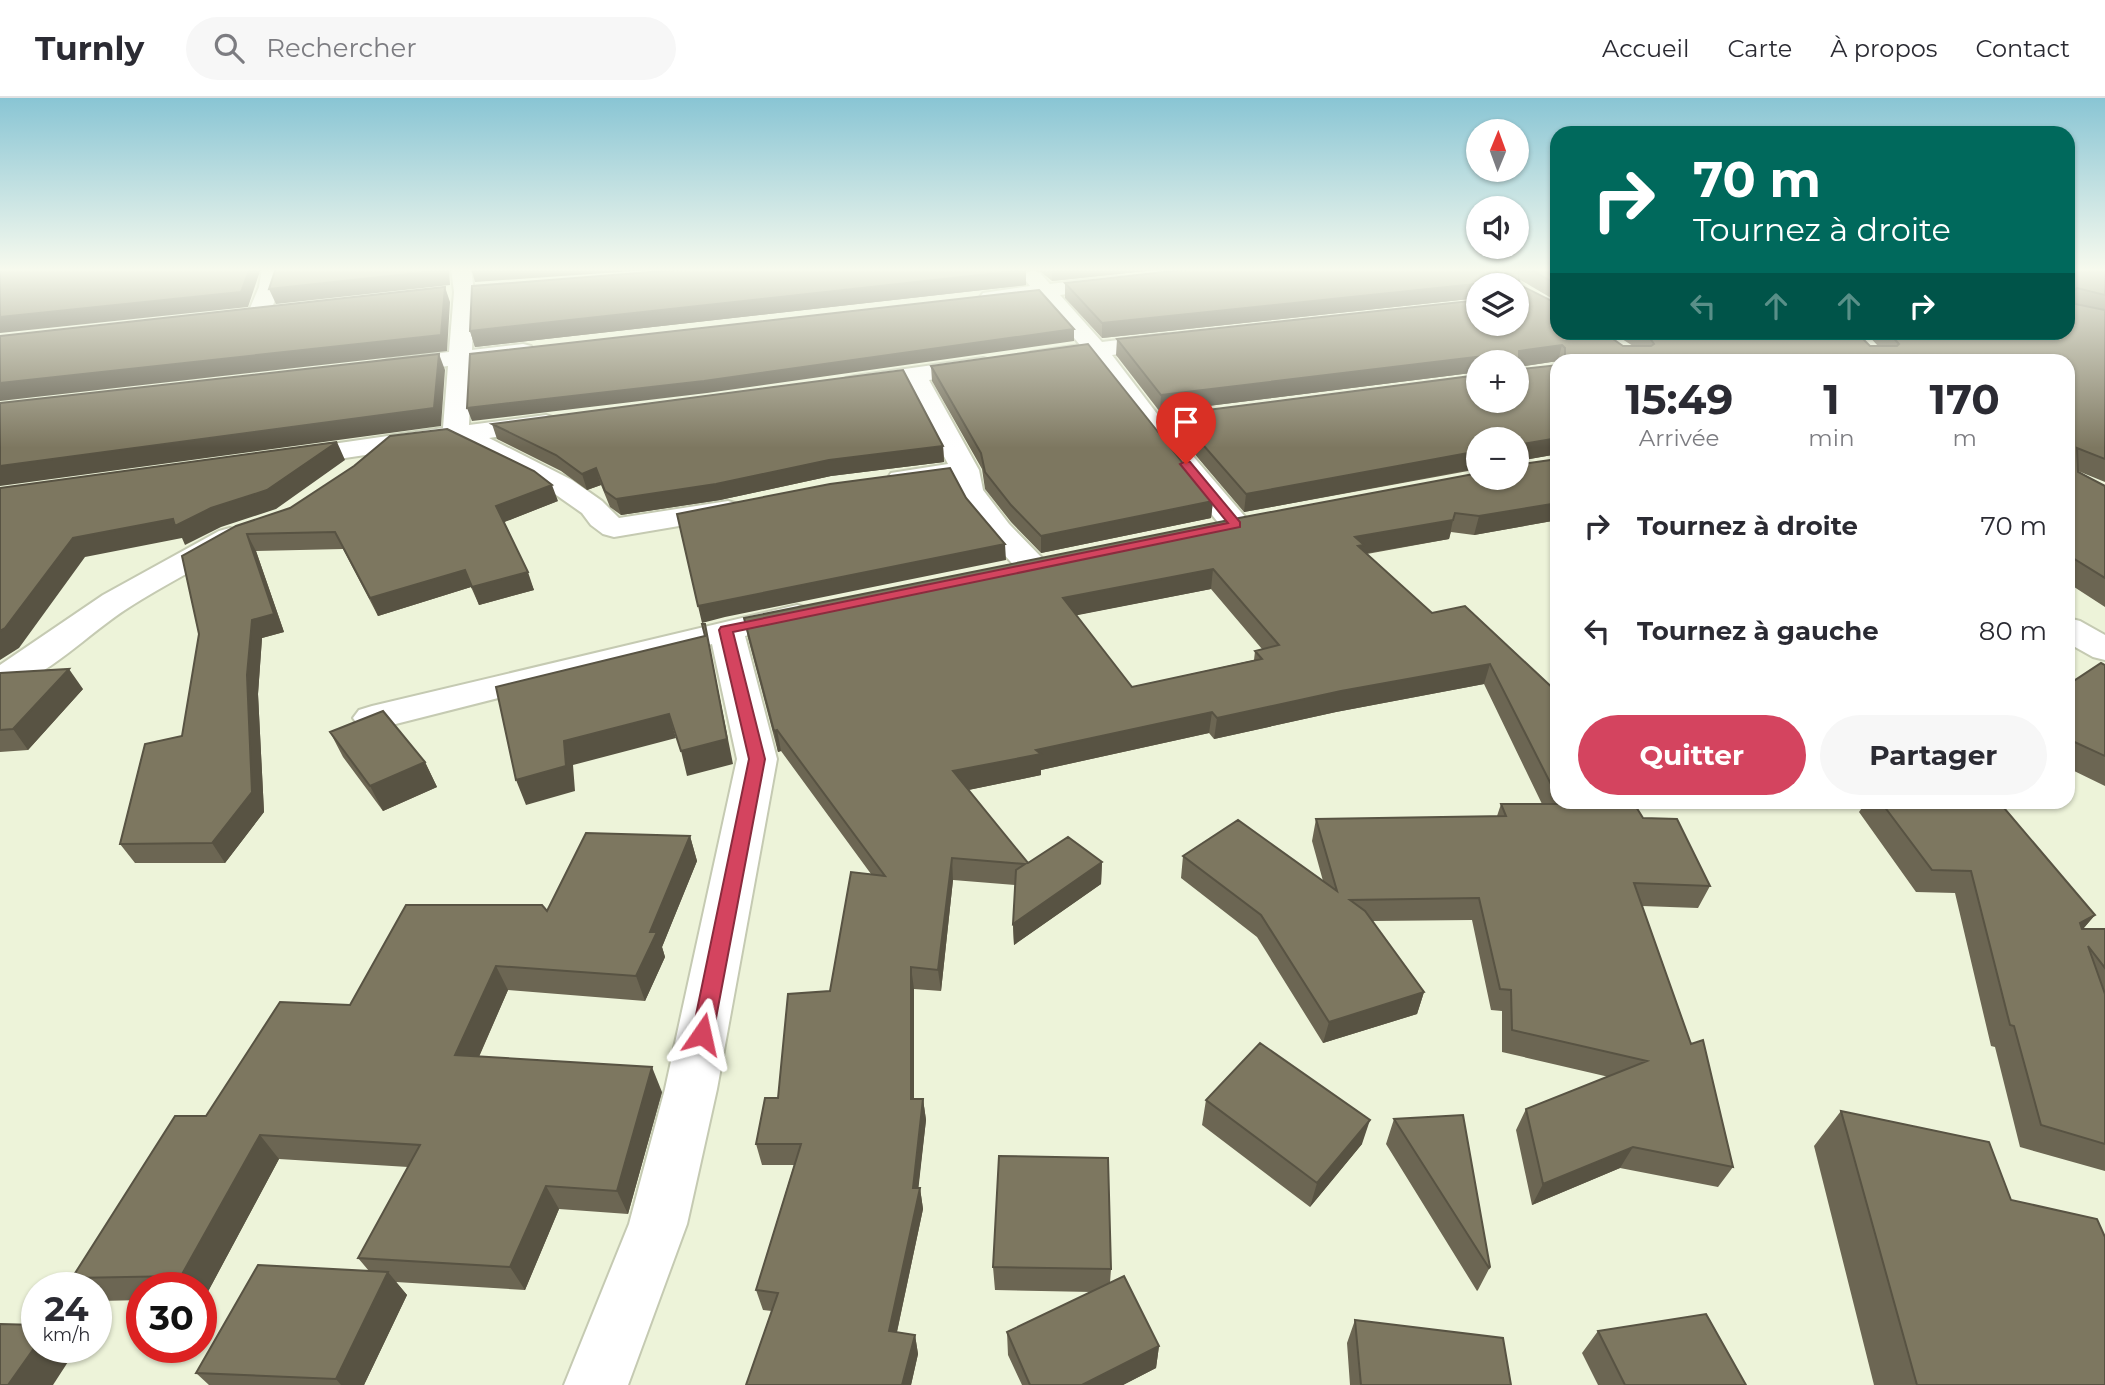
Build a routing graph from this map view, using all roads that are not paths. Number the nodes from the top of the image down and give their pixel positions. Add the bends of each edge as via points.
1 (465, 328) edge
2 (1078, 328) edge
3 (1191, 338) edge
4 (1095, 348) junction
5 (541, 349) edge
6 (458, 358) junction
7 (375, 368) edge
8 (914, 375) junction
9 (831, 386) edge
10 (575, 419) edge
11 (1180, 421) edge
12 (1152, 424) junction
13 (456, 434) junction
14 (385, 446) junction
15 (264, 461) edge
16 (965, 470) junction
17 (340, 481) edge
18 (871, 483) edge
19 (753, 503) edge
20 (1235, 525) edge
21 (254, 528) edge
22 (993, 576) edge
23 (833, 608) edge
24 (726, 630) junction
25 (2075, 632) edge
26 (2105, 650) edge
27 (0, 679) edge
28 (372, 718) edge
29 (596, 1385) edge

1 - 6 street
2 - 4 street
3 - 4 street
4 - 8 street
4 - 12 street
5 - 6 street
6 - 7 street
6 - 13 street
8 - 9 street
8 - 16 street
10 - 13 street
11 - 12 street
12 - 20 street
13 - 14 street
13 - 19 street via 562,486 614,528
14 - 15 street
14 - 17 street
16 - 18 street
16 - 22 street via 969,491 998,530 1047,565
21 - 27 street via 165,572
23 - 24 street
24 - 28 street
24 - 29 street via 757,759 691,1089 658,1224
25 - 26 street

